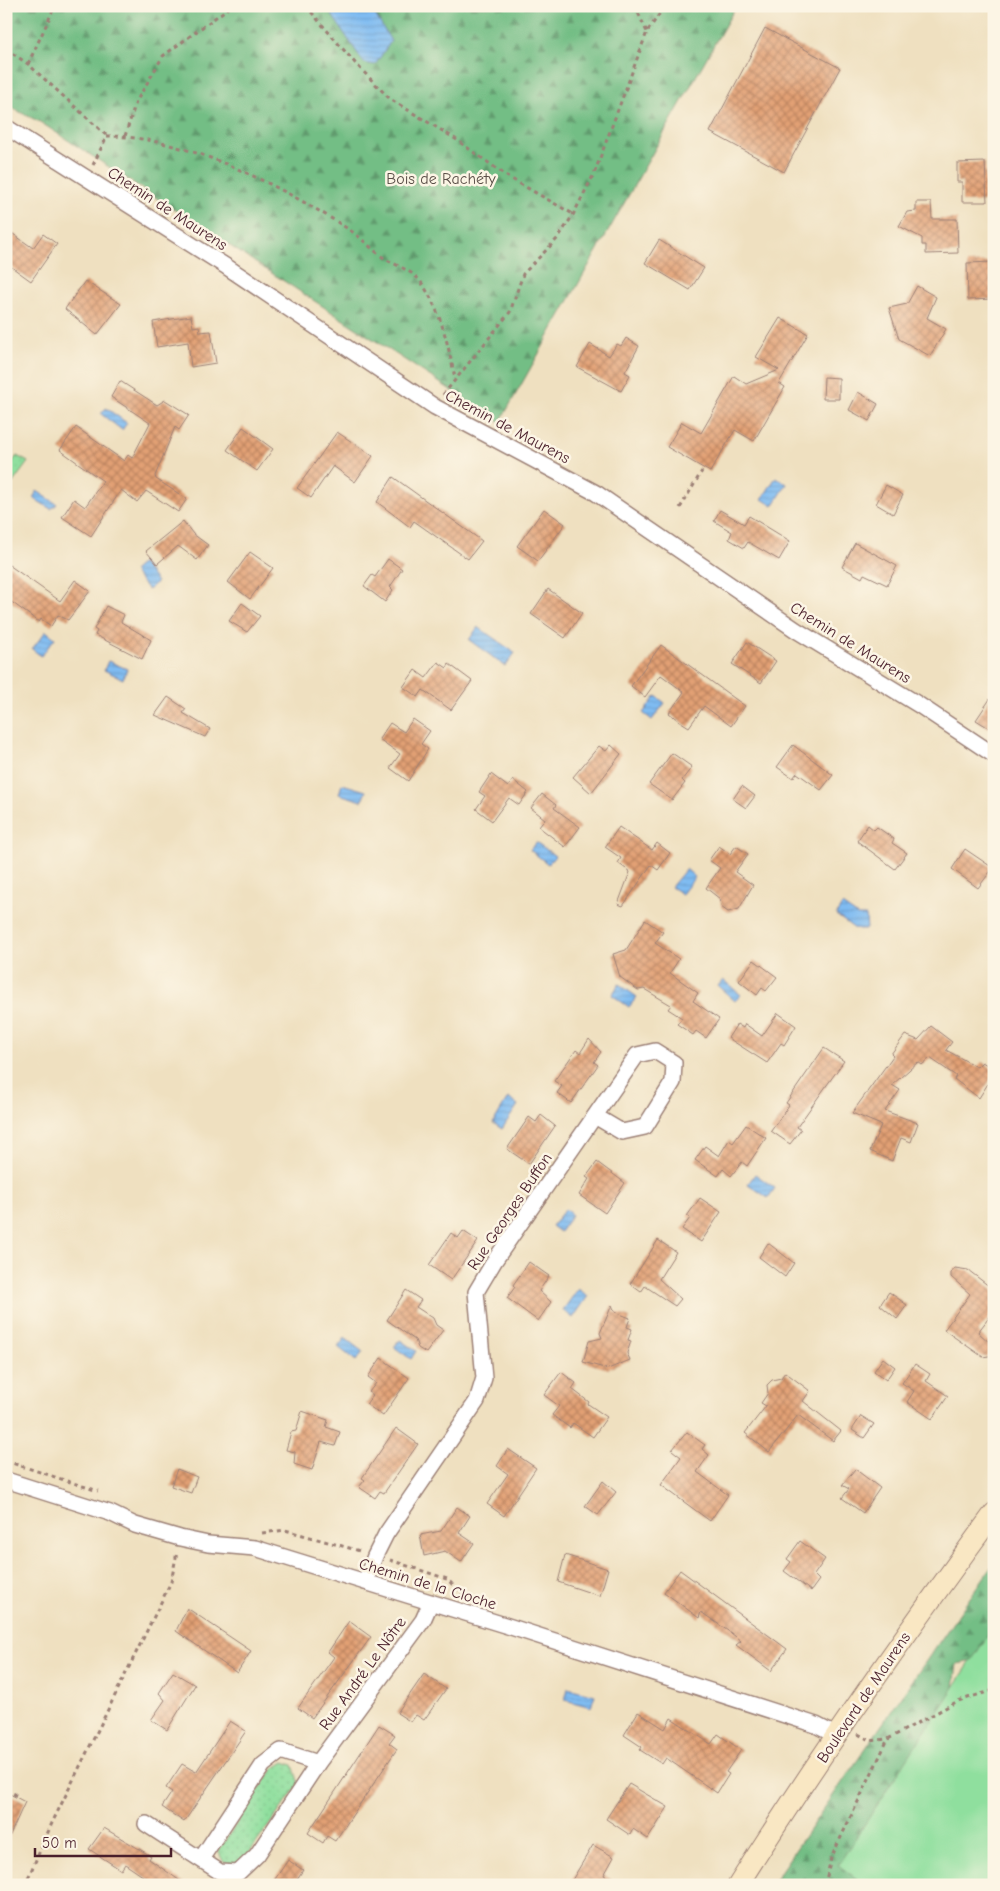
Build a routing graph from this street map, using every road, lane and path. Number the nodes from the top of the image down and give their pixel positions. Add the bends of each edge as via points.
1 (55, 6) edge
2 (231, 6) edge
3 (306, 6) edge
4 (635, 6) edge
5 (665, 6) edge
6 (226, 8) edge
7 (647, 32) junction
8 (6, 49) edge
9 (28, 64) junction
10 (6, 127) edge
11 (107, 136) junction
12 (125, 136) junction
13 (87, 177) junction
14 (573, 215) junction
15 (455, 378) junction
16 (435, 407) junction
17 (702, 471) dead end
18 (680, 508) dead end
19 (994, 755) edge
20 (595, 1116) junction
21 (6, 1480) edge
22 (994, 1513) edge
23 (177, 1552) dead end
24 (365, 1582) junction
25 (431, 1602) junction
26 (994, 1690) edge
27 (837, 1736) junction
28 (888, 1739) junction
29 (871, 1741) dead end
30 (318, 1763) junction
31 (6, 1790) edge
32 (14, 1796) dead end
33 (146, 1824) dead end
34 (201, 1859) junction
35 (24, 1885) edge
36 (738, 1885) edge
37 (825, 1885) edge

1 - 9 path
2 - 6 path
3 - 14 path via 390,99 454,138 508,177
4 - 7 path
5 - 7 path
6 - 12 path via 163,56 136,102
7 - 14 path via 594,174
8 - 9 path
9 - 11 path
10 - 13 street, Chemin de Maurens
11 - 12 path
11 - 13 path
12 - 15 path via 215,159 347,227 384,258 420,280 436,307
13 - 16 street, Chemin de Maurens
14 - 15 path via 558,238 522,274 510,312
15 - 16 path
16 - 19 street, Chemin de Maurens via 596,492 796,630
17 - 18 path
20 - 20 street, Rue Georges Buffon via 637,1055 655,1051 674,1063 673,1082 645,1127 622,1132
20 - 24 street, Rue Georges Buffon via 476,1292 484,1378 477,1401 386,1534
21 - 24 street, Chemin de la Cloche via 180,1538 254,1548
22 - 27 street, Boulevard de Maurens
23 - 35 path via 171,1582
24 - 25 street, Chemin de la Cloche
25 - 27 street, Chemin de la Cloche via 816,1725
25 - 30 street, Rue André Le Nôtre via 423,1620
26 - 28 path via 958,1701
27 - 36 street, Boulevard de Maurens
28 - 29 path
28 - 37 path via 831,1858
30 - 34 street via 281,1751 263,1765
30 - 34 street, Rue André Le Nôtre via 257,1855 238,1872 220,1872
31 - 32 path
33 - 34 street, Rue André Le Nôtre

